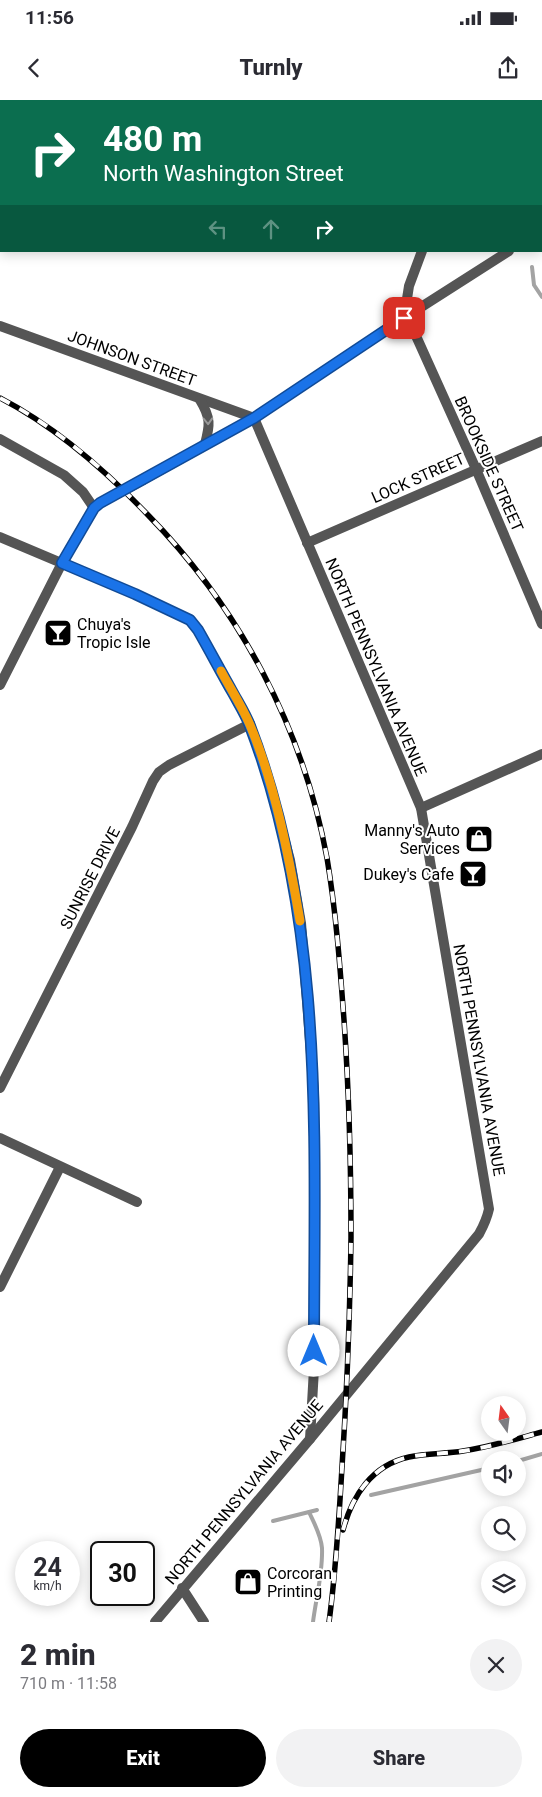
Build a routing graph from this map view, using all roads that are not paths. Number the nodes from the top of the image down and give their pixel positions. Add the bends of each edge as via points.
1 (422, 252) edge
2 (507, 252) edge
3 (404, 318) junction
4 (0, 326) edge
5 (200, 400) junction
6 (254, 418) junction
7 (0, 439) edge
8 (542, 441) edge
9 (205, 444) junction
10 (476, 469) junction
11 (97, 506) junction
12 (0, 538) edge
13 (306, 543) junction
14 (62, 563) junction
15 (542, 624) edge
16 (0, 685) edge
17 (250, 724) junction
18 (542, 754) edge
19 (420, 808) junction
20 (0, 1088) edge
21 (0, 1138) edge
22 (60, 1167) junction
23 (137, 1202) dead end
24 (0, 1287) edge
25 (310, 1439) junction
26 (182, 1588) junction
27 (155, 1622) edge
28 (204, 1622) edge

1 - 3 street via 409,286
2 - 3 street
3 - 6 street
3 - 10 street, BROOKSIDE STREET via 412,327
4 - 5 street, JOHNSON STREET
5 - 6 street, JOHNSON STREET
5 -> 9 street via 209,421
6 - 9 street
6 - 13 street, NORTH PENNSYLVANIA AVENUE
7 - 11 street via 64,475
8 - 10 street, LOCK STREET
9 - 11 street, bridge
10 - 13 street, LOCK STREET
10 - 15 street, BROOKSIDE STREET
11 - 14 street
12 - 14 street
13 - 19 street, NORTH PENNSYLVANIA AVENUE
14 - 16 street
14 - 17 street via 190,620
17 - 20 street, SUNRISE DRIVE via 159,772
17 - 25 street via 290,860 307,986 314,1093 315,1181
18 - 19 street
19 - 25 street, NORTH PENNSYLVANIA AVENUE via 489,1209 479,1234
21 - 22 street
22 - 23 street
22 - 24 street
25 - 26 street, NORTH PENNSYLVANIA AVENUE
26 - 27 street, NORTH PENNSYLVANIA AVENUE
26 - 28 street

